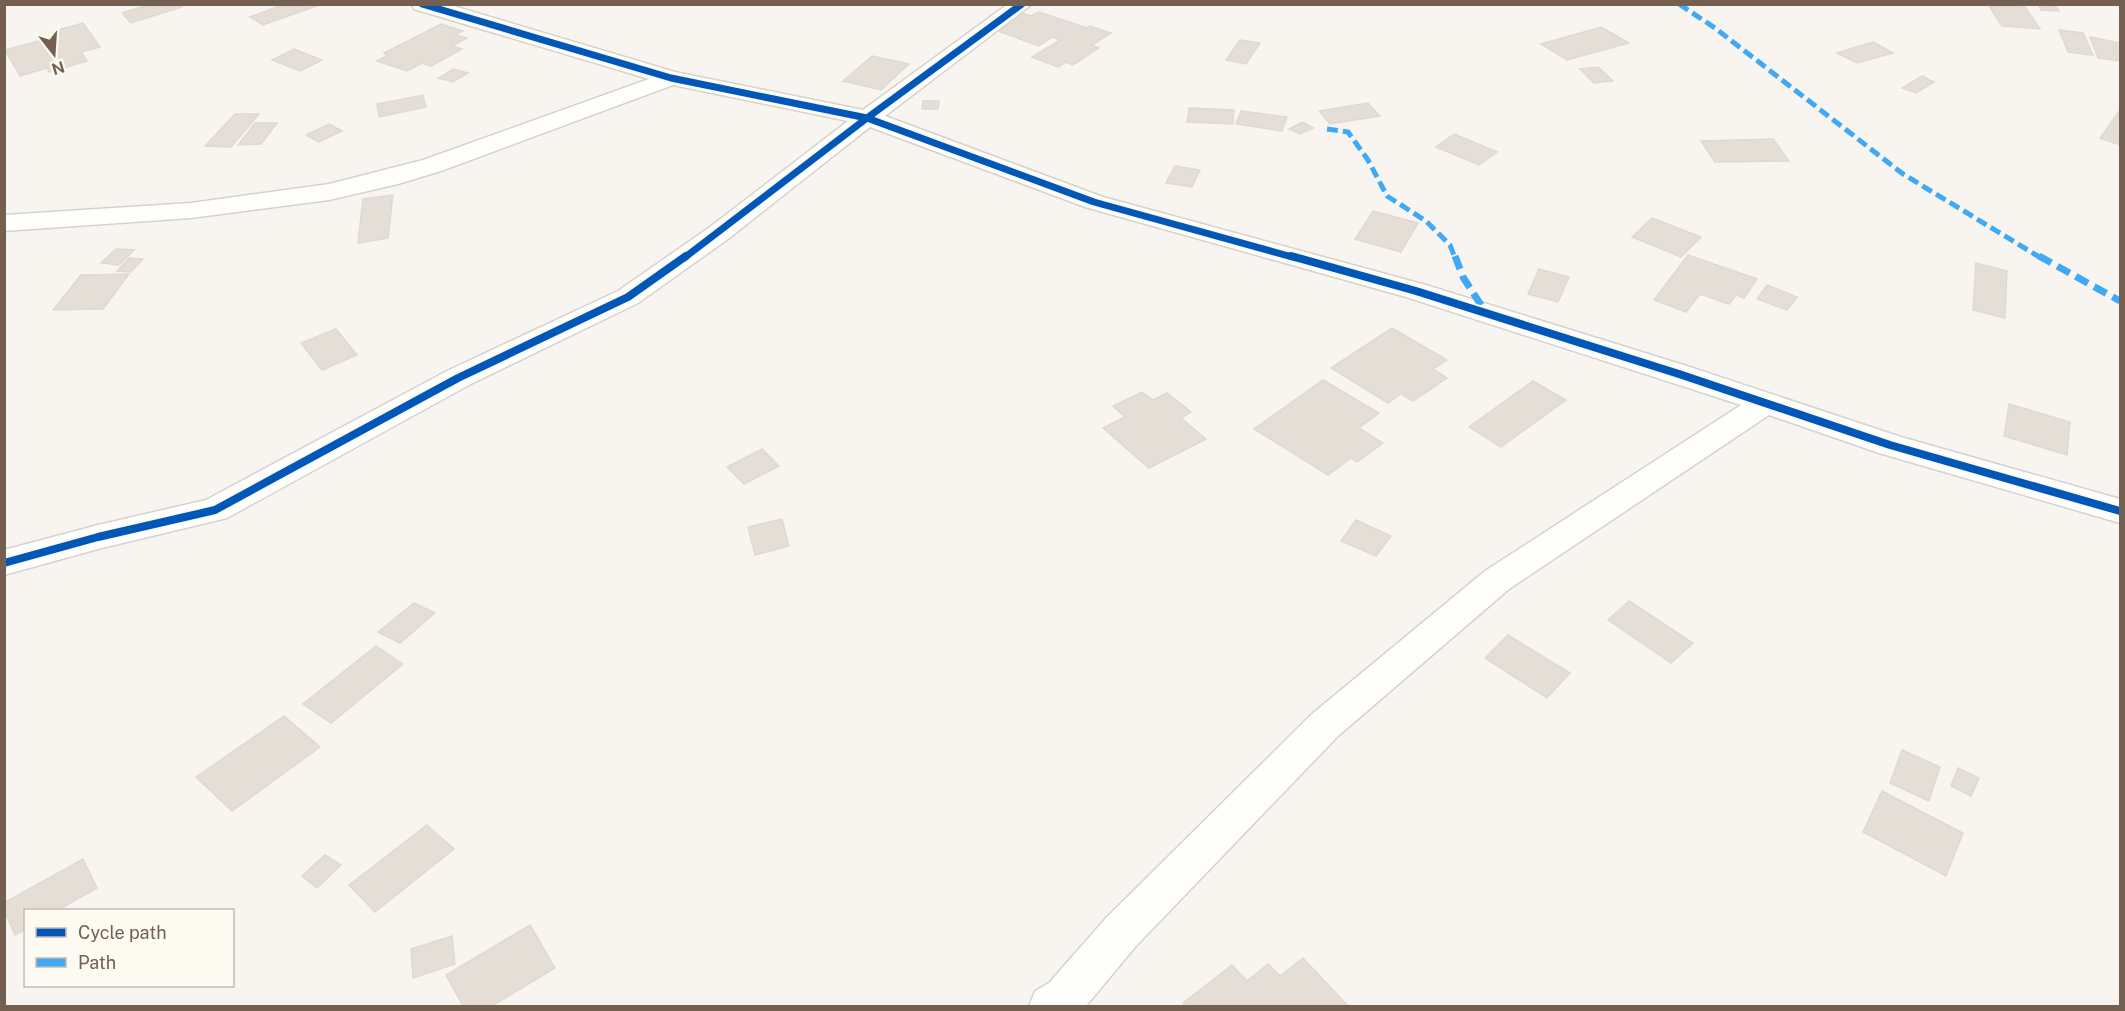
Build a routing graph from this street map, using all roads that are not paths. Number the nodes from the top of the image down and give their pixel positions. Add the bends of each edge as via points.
1 (422, 4) edge
2 (1022, 4) edge
3 (671, 78) junction
4 (867, 118) junction
5 (4, 223) edge
6 (1766, 404) junction
7 (2121, 512) edge
8 (4, 563) edge
9 (1051, 1006) edge

1 - 3 street
2 - 4 street
3 - 4 street
3 - 5 street via 581,114 376,182 201,210
4 - 6 street via 1094,202 1416,291
4 - 8 street via 719,233 628,297 458,378 281,477 215,510
6 - 7 street via 1890,445
6 - 9 street via 1497,580 1325,725 1121,932 1065,998

